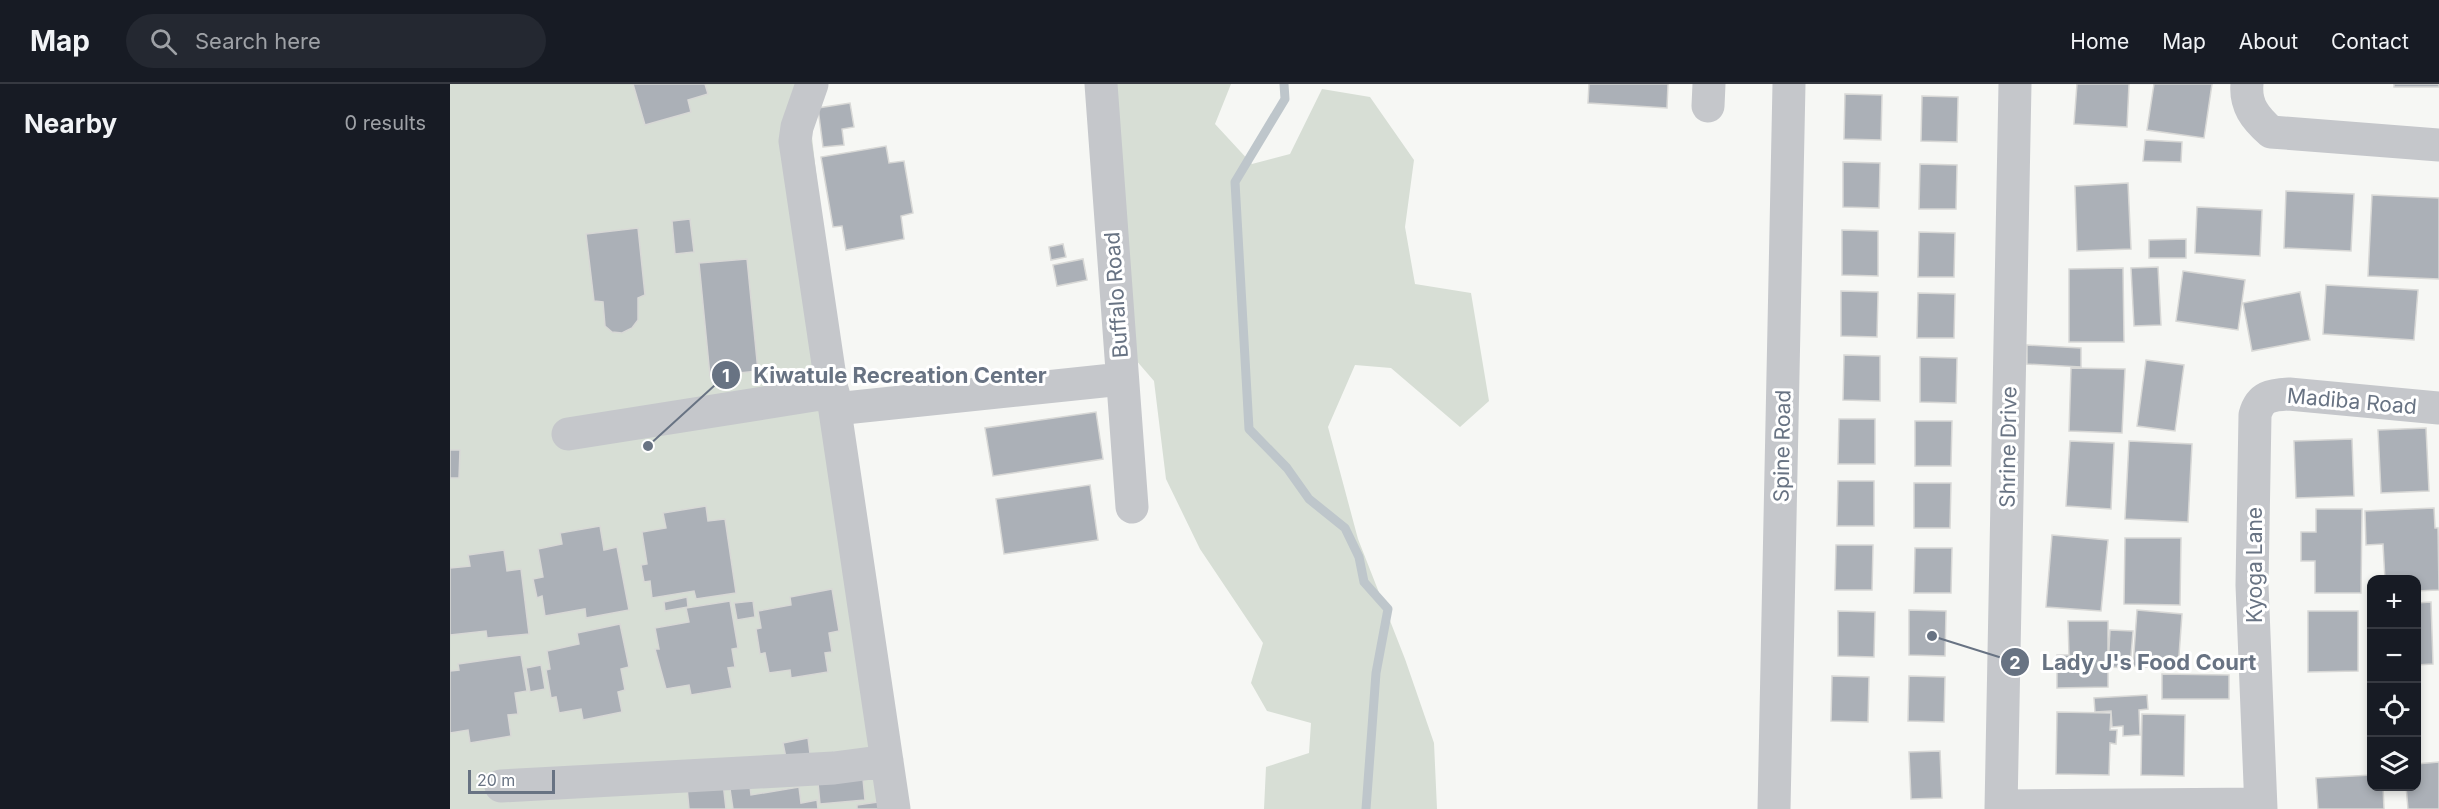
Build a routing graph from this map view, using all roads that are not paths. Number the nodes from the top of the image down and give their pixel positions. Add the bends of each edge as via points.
1 (812, 84) edge
2 (1101, 84) edge
3 (1789, 84) edge
4 (2015, 84) edge
5 (2247, 84) edge
6 (2439, 145) edge
7 (1122, 379) junction
8 (2265, 397) joint
9 (834, 400) junction
10 (2439, 408) edge
11 (568, 434) dead end
12 (1132, 507) dead end
13 (887, 761) junction
14 (501, 786) dead end
15 (2260, 807) edge
16 (2001, 808) edge
17 (894, 809) edge
18 (1774, 809) edge

1 - 9 street via 796,127 795,141
2 - 7 street, Buffalo Road
3 - 18 street, Spine Road
4 - 16 street, Shrine Drive
5 - 6 street via 2246,99 2258,121 2271,132
7 - 9 street
7 - 12 street, Buffalo Road
8 - 10 street, Madiba Road via 2289,394
8 - 15 street, Kyoga Lane via 2255,415 2252,585
9 - 11 street
9 - 13 street
13 - 14 street via 834,768
13 - 17 street
15 - 16 street

